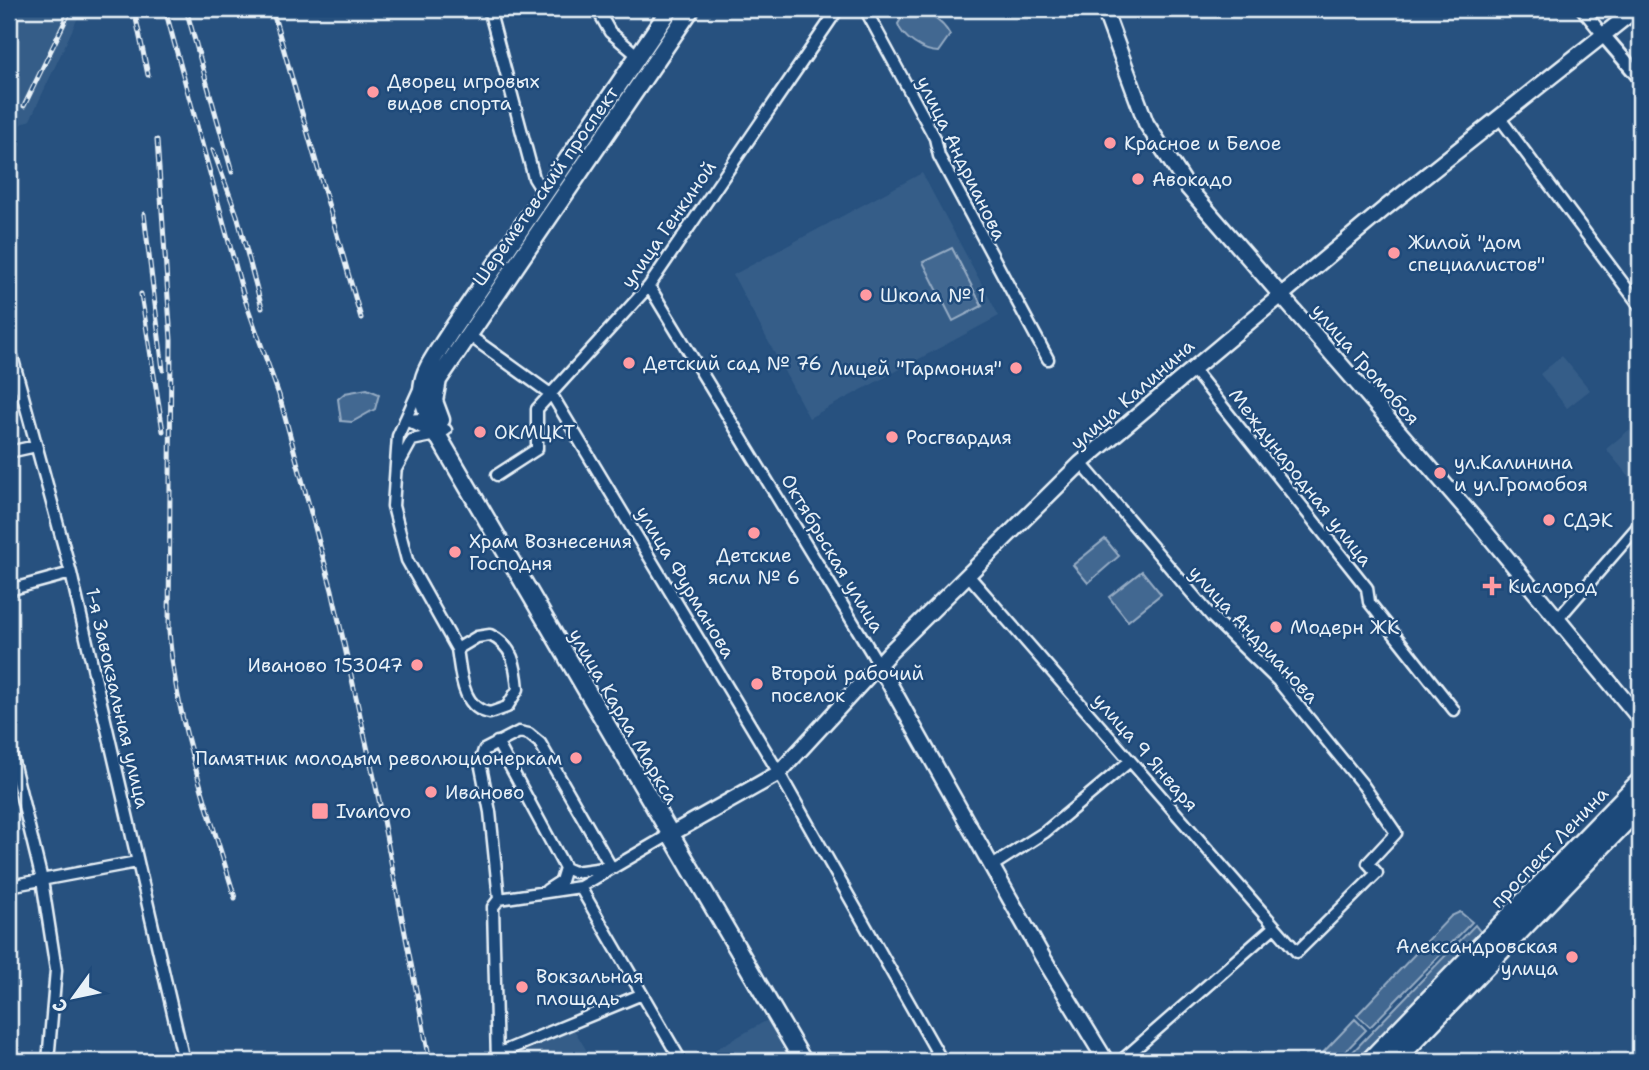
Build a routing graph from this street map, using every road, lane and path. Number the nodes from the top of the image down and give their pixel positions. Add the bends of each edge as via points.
1 (489, 9) edge
2 (597, 9) edge
3 (670, 9) edge
4 (691, 9) edge
5 (838, 9) edge
6 (865, 9) edge
7 (1104, 9) edge
8 (1112, 9) edge
9 (1582, 9) edge
10 (1636, 9) edge
11 (1603, 35) junction
12 (638, 56) junction
13 (653, 66) junction
14 (1640, 78) edge
15 (1499, 117) junction
16 (544, 194) junction
17 (558, 204) junction
18 (649, 286) junction
19 (1284, 292) junction
20 (1640, 306) edge
21 (467, 334) junction
22 (9, 345) edge
23 (1048, 359) dead end
24 (1192, 368) junction
25 (426, 392) junction
26 (551, 395) junction
27 (405, 420) junction
28 (430, 421) junction
29 (442, 436) junction
30 (36, 446) junction
31 (9, 452) edge
32 (1081, 463) junction
33 (497, 475) dead end
34 (393, 476) junction
35 (1640, 524) edge
36 (71, 573) junction
37 (968, 575) junction
38 (9, 590) edge
39 (1560, 617) junction
40 (457, 649) junction
41 (879, 665) junction
42 (1640, 708) edge
43 (1454, 710) dead end
44 (1640, 719) edge
45 (497, 742) junction
46 (9, 746) edge
47 (1130, 761) junction
48 (779, 773) junction
49 (1640, 782) edge
50 (1640, 806) edge
51 (674, 833) junction
52 (137, 862) junction
53 (992, 866) junction
54 (611, 867) junction
55 (565, 868) junction
56 (42, 880) junction
57 (9, 886) edge
58 (580, 887) junction
59 (533, 895) junction
60 (499, 899) junction
61 (1274, 927) junction
62 (1297, 953) joint
63 (640, 995) junction
64 (497, 1058) edge
65 (48, 1061) edge
66 (184, 1061) edge
67 (681, 1061) edge
68 (803, 1061) edge
69 (812, 1061) edge
70 (942, 1061) edge
71 (1106, 1061) edge
72 (1121, 1061) edge
73 (1370, 1061) edge
74 (1394, 1061) edge

1 - 16 street via 534,178
2 - 12 street via 610,32
3 - 12 main road, Шереметевский проспект
4 - 13 main road, Шереметевский проспект
5 - 18 street, улица Генкиной
6 - 23 street, улица Андрианова
7 - 19 main road, улица Громобоя via 1134,96 1161,150 1188,188
8 - 19 main road, улица Громобоя via 1141,92 1168,143
9 - 11 street
10 - 11 main road, улица Калинина
11 - 14 street
11 - 15 main road, улица Калинина
12 - 13 main road
12 - 16 main road, Шереметевский проспект
13 - 17 main road, Шереметевский проспект
15 - 19 main road, улица Калинина
15 - 20 street
16 - 17 main road
16 - 25 main road, Шереметевский проспект via 426,371
17 - 21 main road, Шереметевский проспект
18 - 26 street, улица Генкиной
18 - 41 street, Октябрьская улица
19 - 24 main road, улица Калинина
19 - 39 main road, улица Громобоя
21 - 25 main road, Шереметевский проспект
21 - 26 street, улица Фурманова
22 - 30 street, 1-я Завокзальная улица
24 - 32 main road, улица Калинина
24 - 43 street, Международная улица via 1367,588 1369,602
25 - 27 street
25 - 28 main road, улица Карла Маркса
25 - 29 main road, улица Карла Маркса
26 - 33 street, улица Генкиной via 537,409 537,449
26 - 48 street, улица Фурманова
27 - 28 street
27 - 29 street
27 - 34 street
28 - 29 main road, улица Карла Маркса
29 - 34 street via 412,440
29 - 51 main road, улица Карла Маркса
30 - 31 street
30 - 36 street, 1-я Завокзальная улица
32 - 37 main road, улица Калинина
32 - 62 street, улица Андрианова via 1212,617 1278,681 1396,833 1368,863 1377,873
34 - 40 street via 393,506 403,549
35 - 39 street
36 - 38 street
36 - 52 street, 1-я Завокзальная улица
37 - 41 main road, улица Калинина
37 - 47 street, улица 9 Января
39 - 42 main road, улица Громобоя
39 - 44 main road, улица Громобоя
40 - 40 street via 466,696 474,707 490,713 507,707 518,689 514,662 502,640 490,635 477,637
41 - 48 main road, улица Калинина
41 - 53 main road, Октябрьская улица
45 - 54 street via 519,732 540,743
45 - 55 street
45 - 60 street via 484,750 480,762
46 - 56 street
47 - 53 street via 1045,832
47 - 61 street, улица 9 Января
48 - 51 main road, улица Калинина
48 - 70 street, улица Фурманова
49 - 73 highway, проспект Ленина
50 - 74 highway, проспект Ленина
51 - 54 street
51 - 68 main road, улица Карла Маркса
51 - 69 street, улица Карла Маркса
52 - 56 street
52 - 66 street, 1-я Завокзальная улица
53 - 71 main road, Октябрьская улица
54 - 55 street via 574,872
54 - 58 street
55 - 59 street via 556,886
56 - 57 street
56 - 65 street via 56,970
58 - 59 street
58 - 63 street
59 - 60 street
60 - 64 street via 493,907
61 - 62 street, улица 9 Января
61 - 72 street
63 - 64 street
63 - 67 street

